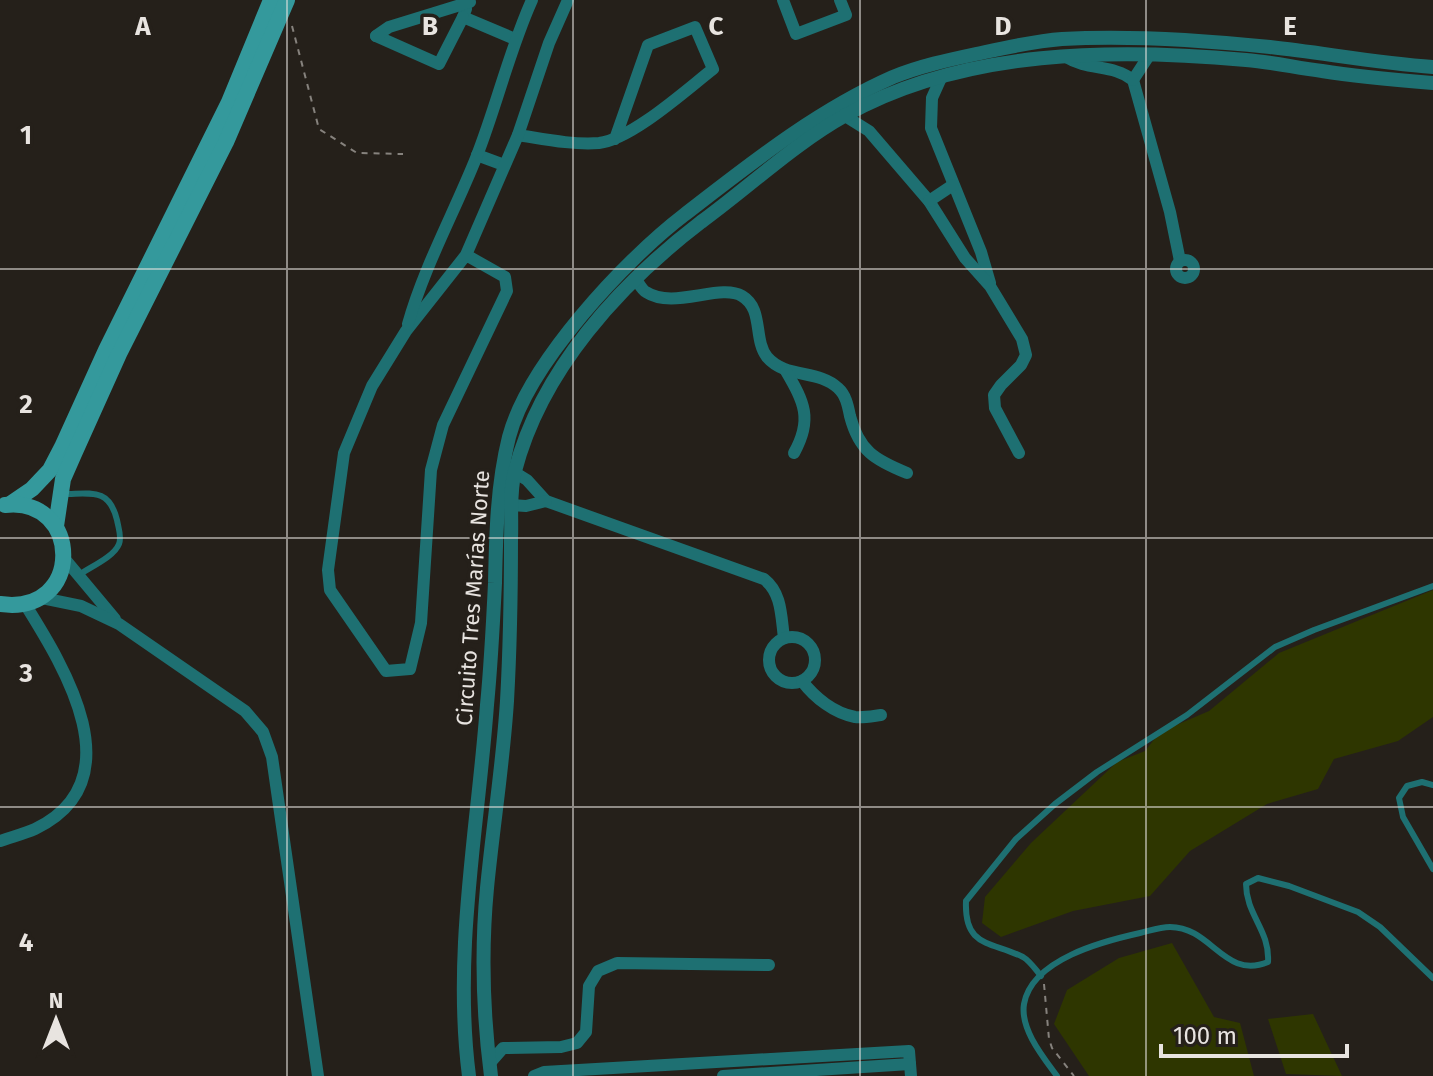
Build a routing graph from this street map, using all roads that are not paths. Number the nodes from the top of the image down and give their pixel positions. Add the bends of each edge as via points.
1 (532, 0) edge
2 (568, 0) edge
3 (783, 0) edge
4 (840, 0) edge
5 (281, 4) edge
6 (463, 17) junction
7 (515, 39) junction
8 (1058, 39) junction
9 (1150, 54) junction
10 (1062, 57) junction
11 (1433, 67) edge
12 (941, 78) junction
13 (1133, 80) junction
14 (1433, 83) edge
15 (845, 116) junction
16 (518, 135) junction
17 (615, 139) junction
18 (477, 155) junction
19 (504, 165) junction
20 (953, 185) junction
21 (929, 201) junction
22 (659, 234) junction
23 (669, 247) junction
24 (466, 255) junction
25 (1180, 261) dead end
26 (635, 278) junction
27 (990, 286) junction
28 (406, 331) junction
29 (786, 371) junction
30 (794, 453) dead end
31 (1019, 453) dead end
32 (514, 472) junction
33 (907, 473) dead end
34 (59, 494) junction
35 (546, 501) junction
36 (5, 505) edge
37 (511, 505) junction
38 (56, 526) junction
39 (64, 558) junction
40 (78, 576) junction
41 (1433, 586) edge
42 (34, 601) junction
43 (0, 604) edge
44 (119, 624) junction
45 (784, 638) junction
46 (802, 681) junction
47 (881, 715) dead end
48 (1433, 785) edge
49 (0, 841) edge
50 (1433, 869) edge
51 (769, 965) dead end
52 (1041, 976) junction
53 (1433, 978) edge
54 (485, 1028) junction
55 (503, 1048) junction
56 (746, 1059) junction
57 (490, 1070) edge
58 (911, 1070) edge
59 (739, 1075) edge
60 (318, 1076) edge
61 (469, 1076) edge
62 (534, 1076) edge
63 (723, 1076) edge
64 (1057, 1076) edge

1 - 7 street
2 - 16 street
3 - 4 street via 796,34 846,15
5 - 34 main road via 226,142 119,354
5 - 36 main road via 50,470
6 - 6 street via 470,2 389,27 376,36 439,64
6 - 7 street
7 - 18 street
8 - 10 street
8 - 11 street, Circuito Tres Marías Norte via 1269,47
8 - 22 street, Circuito Tres Marías Norte via 929,64 895,76 806,124
9 - 10 street, Circuito Tres Marías Norte
9 - 13 street
9 - 14 street, Circuito Tres Marías Norte via 1249,60
10 - 12 street, Circuito Tres Marías Norte
10 - 13 street via 1123,72
12 - 15 street, Circuito Tres Marías Norte via 896,91
12 - 20 street via 932,98 931,128
13 - 25 street
15 - 21 street via 869,131
15 - 23 street, Circuito Tres Marías Norte
16 - 17 street via 586,142
16 - 19 street
17 - 17 street via 713,69 695,27 648,45
18 - 19 street
18 - 28 street
19 - 24 street
20 - 21 street
20 - 27 street
21 - 27 street
22 - 23 street
22 - 61 street, Circuito Tres Marías Norte via 582,315 546,363 510,433 500,480 484,749 465,924
23 - 26 street, Circuito Tres Marías Norte
24 - 28 street
24 - 28 street via 505,277 507,291 443,425 431,470 421,623 410,669 386,671 330,590 328,570 344,453 372,386
26 - 29 street via 646,292 671,299 739,294 754,308 765,354
26 - 32 street, Circuito Tres Marías Norte via 558,374 535,415
27 - 31 street via 1026,355 994,395 995,408
29 - 30 street via 802,397 806,418
29 - 33 street via 826,379 841,390 862,447
32 - 35 street
32 - 37 street, Circuito Tres Marías Norte
34 - 38 main road
34 - 40 lane via 105,496 117,521 119,544
35 - 37 street
35 - 45 street via 764,579 778,595
36 - 38 main road via 36,509
37 - 54 street, Circuito Tres Marías Norte via 507,700 487,891
38 - 39 main road
39 - 40 street
39 - 42 main road via 57,582
40 - 44 street
41 - 52 lane via 1275,647 1187,715 1097,772 1016,839 966,901 969,930 980,941 1022,957
42 - 43 main road
42 - 44 street via 81,606
42 - 49 street via 82,712 85,765 78,791 59,813 35,829
44 - 60 street via 245,711 263,732 272,757
45 - 46 street via 802,638 814,651 815,668
45 - 46 street via 770,651 770,669 784,682
46 - 47 street via 813,696 833,708 856,717
48 - 50 lane via 1407,786 1399,798 1403,817
51 - 55 street via 617,963 598,971 589,986 586,1032 577,1043
52 - 53 lane via 1076,951 1168,927 1202,936 1239,965 1253,968 1268,962 1269,945 1246,896 1246,884 1258,878 1358,912
52 - 64 lane via 1024,1003 1026,1022
54 - 55 street
54 - 57 street, Circuito Tres Marías Norte
55 - 57 street
56 - 58 street via 909,1051
56 - 59 street
56 - 62 street
58 - 59 street
59 - 63 street

